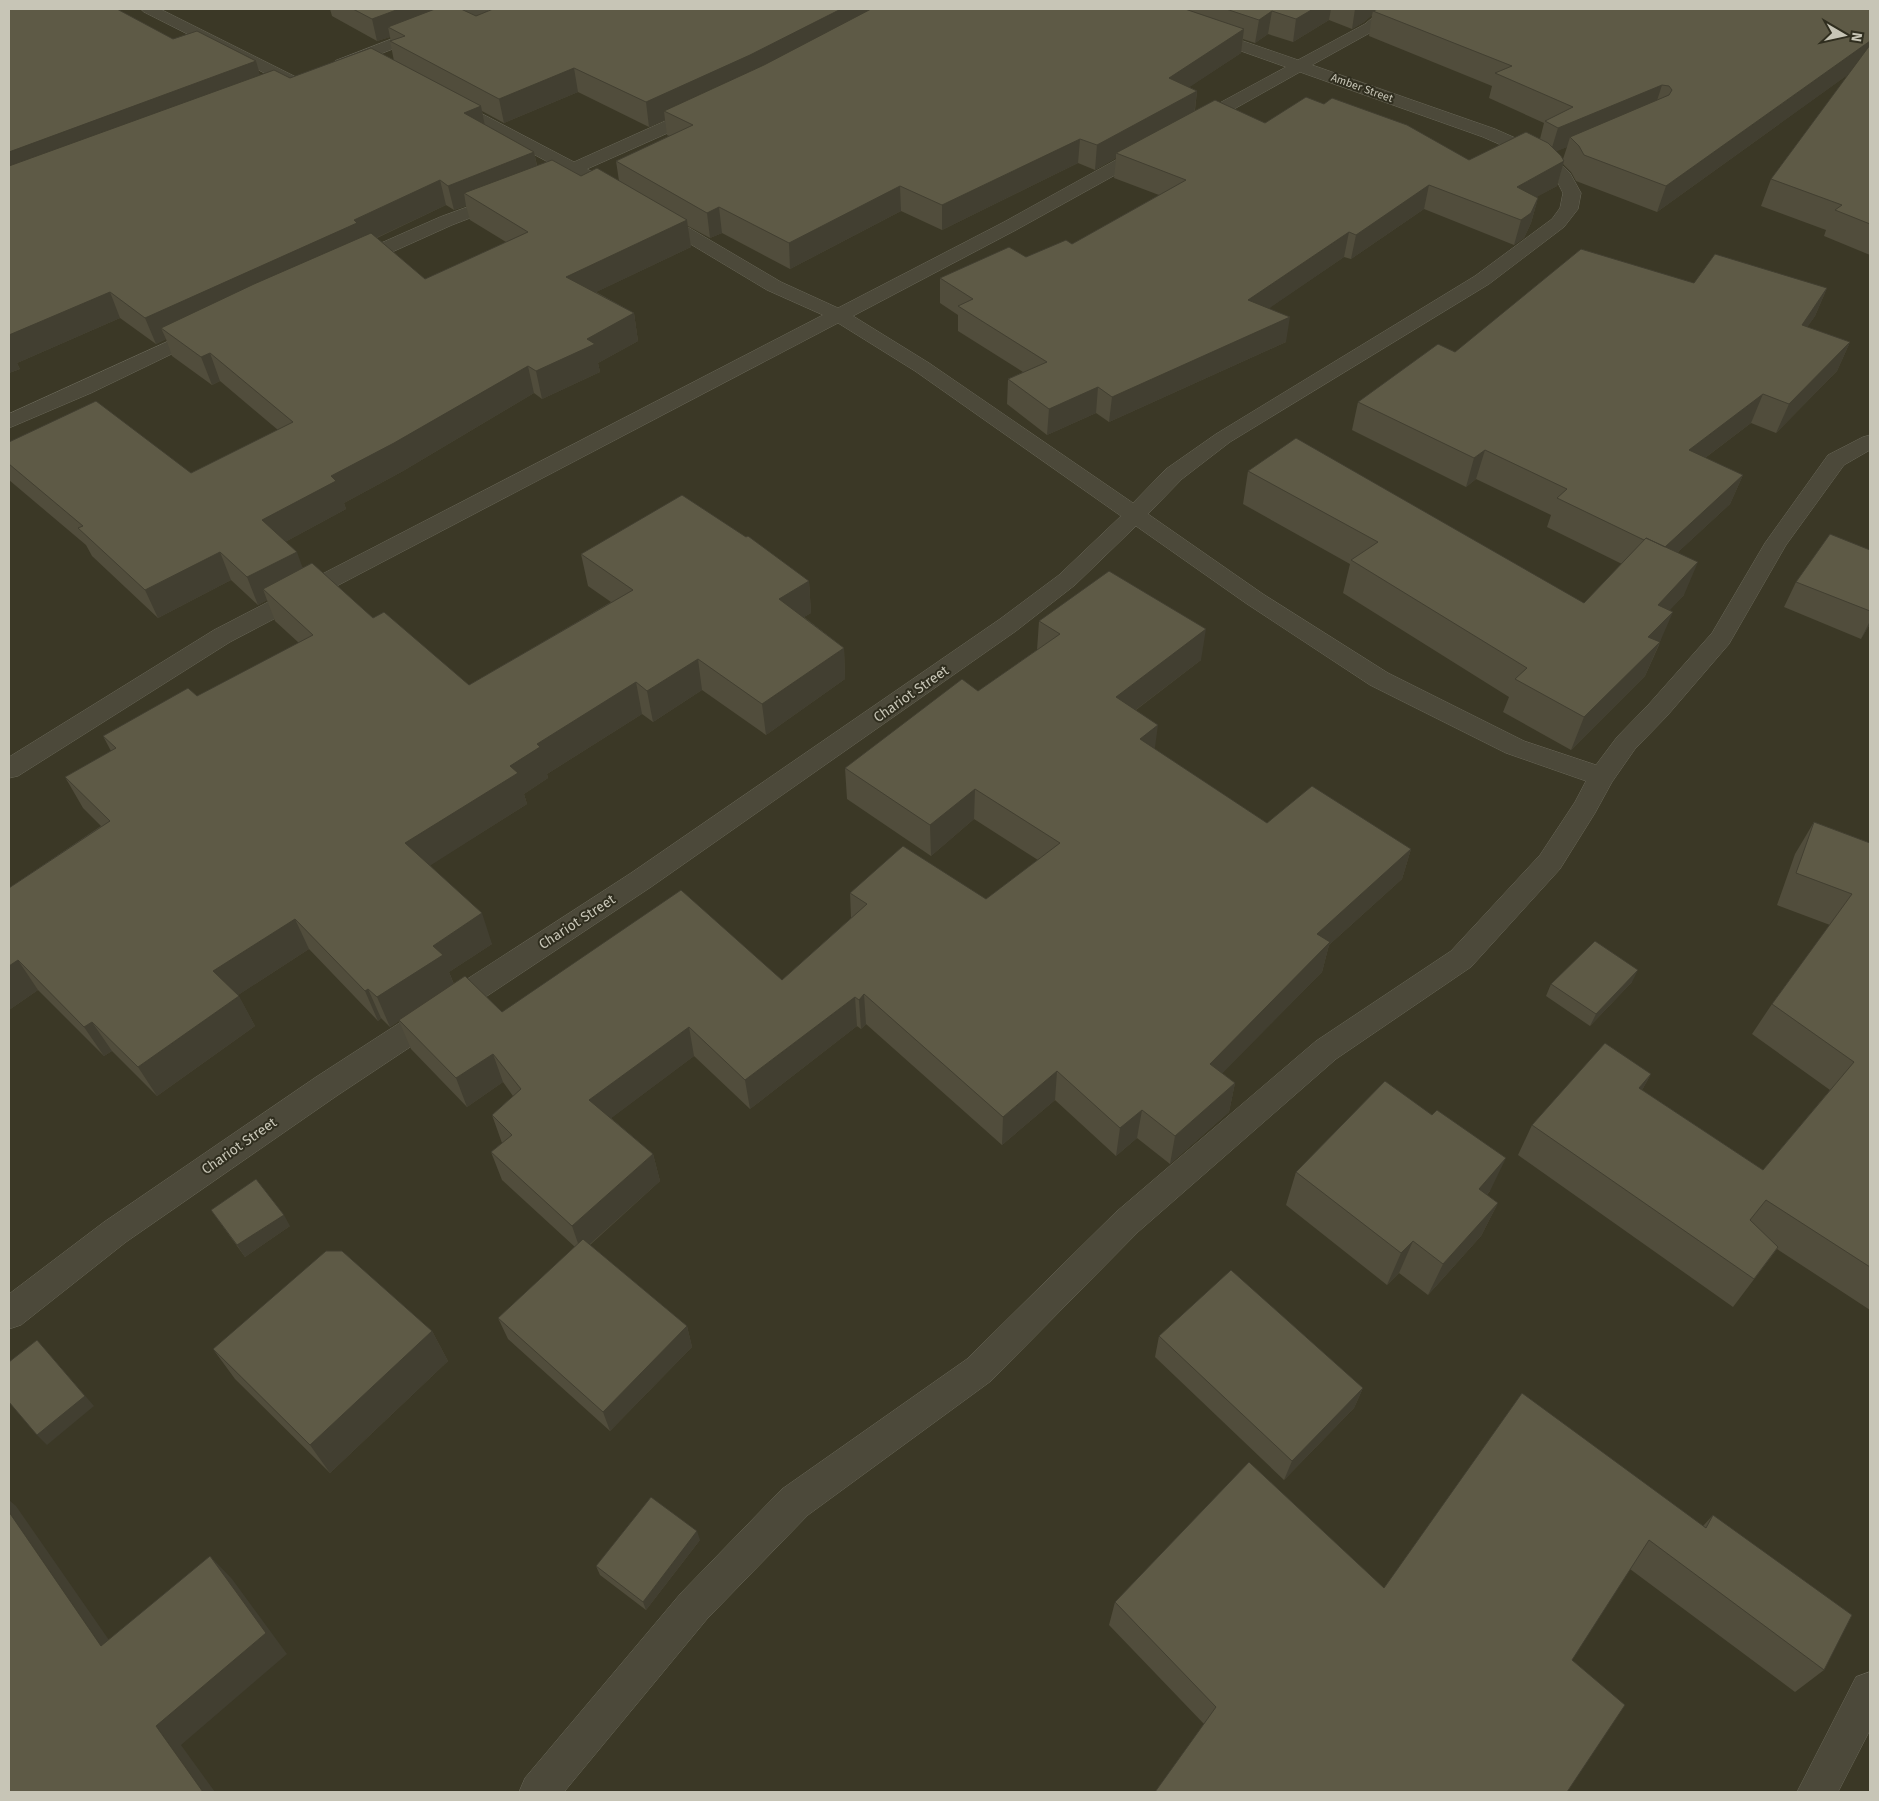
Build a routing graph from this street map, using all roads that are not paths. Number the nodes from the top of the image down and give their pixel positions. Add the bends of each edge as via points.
1 (149, 9) edge
2 (482, 9) edge
3 (1136, 9) edge
4 (1392, 9) edge
5 (362, 56) junction
6 (380, 65) edge
7 (1300, 66) junction
8 (328, 69) edge
9 (311, 75) edge
10 (294, 82) junction
11 (276, 89) edge
12 (440, 97) edge
13 (716, 105) edge
14 (576, 170) junction
15 (543, 184) edge
16 (1572, 193) joint
17 (516, 194) edge
18 (337, 269) edge
19 (838, 315) junction
20 (219, 323) edge
21 (9, 422) edge
22 (1870, 441) edge
23 (1132, 516) junction
24 (9, 769) edge
25 (1601, 777) junction
26 (9, 1314) edge
27 (1870, 1691) edge
28 (539, 1792) edge
29 (1818, 1792) edge

1 - 10 street
2 - 5 street
3 - 7 street, Amber Street
4 - 7 street via 1370,27
5 - 6 street
5 - 8 street
7 - 16 street, Amber Street via 1523,148 1548,162 1564,177
7 - 19 street via 1010,226
9 - 10 street
10 - 11 street
12 - 14 street
13 - 14 street
14 - 15 street
14 - 19 street via 774,286
16 - 23 street, Chariot Street via 1569,209 1558,223 1528,247 1482,280 1223,438 1174,474
17 - 18 street
19 - 23 street via 922,367
19 - 24 street via 222,636
20 - 21 street via 84,390
22 - 25 street via 1836,460 1776,543 1721,638 1626,743
23 - 25 street via 1379,679 1515,747
23 - 26 street, Chariot Street via 1067,580 913,694 641,880 319,1092 115,1232
25 - 28 street via 1550,862 1461,959 1326,1050 1127,1222 979,1370 795,1502 694,1606
27 - 29 street

